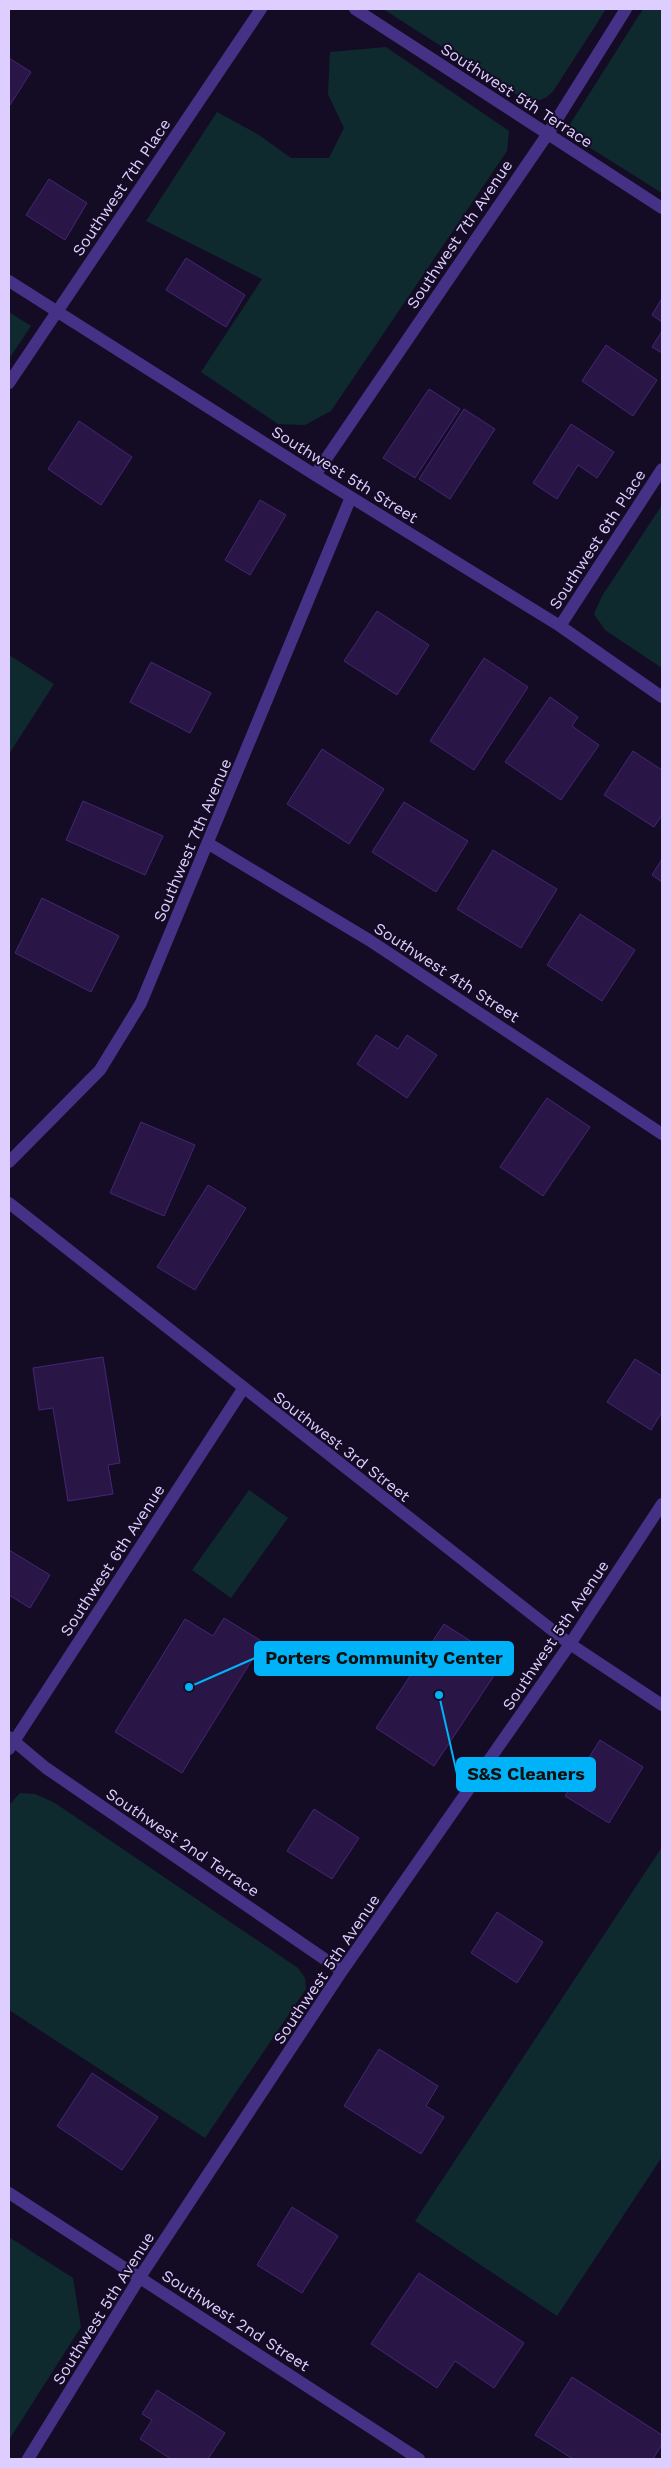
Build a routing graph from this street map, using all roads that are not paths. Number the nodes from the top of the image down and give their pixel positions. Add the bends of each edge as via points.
1 (261, 9) edge
2 (355, 9) edge
3 (626, 9) edge
4 (547, 135) junction
5 (662, 208) edge
6 (9, 281) edge
7 (56, 312) junction
8 (9, 383) edge
9 (662, 469) edge
10 (314, 475) junction
11 (351, 497) junction
12 (560, 626) junction
13 (662, 697) edge
14 (209, 844) junction
15 (662, 1134) edge
16 (9, 1162) edge
17 (9, 1203) edge
18 (243, 1389) junction
19 (662, 1504) edge
20 (570, 1644) junction
21 (662, 1705) edge
22 (10, 1742) edge
23 (342, 1971) junction
24 (9, 2193) edge
25 (140, 2277) junction
26 (28, 2459) edge
27 (419, 2459) edge

1 - 7 street, Southwest 7th Place
2 - 4 street, Southwest 5th Terrace
3 - 4 street, Southwest 7th Avenue
4 - 5 street, Southwest 5th Terrace
4 - 10 street, Southwest 7th Avenue
6 - 7 street, Southwest 5th Street
7 - 8 street, Southwest 7th Place
7 - 10 street, Southwest 5th Street
9 - 12 street, Southwest 6th Place
10 - 11 street, Southwest 5th Street
11 - 12 street, Southwest 5th Street
11 - 14 street, Southwest 7th Avenue
12 - 13 street, Southwest 5th Street
14 - 15 street, Southwest 4th Street via 369,940
14 - 16 street, Southwest 7th Avenue via 141,1003 100,1070
17 - 18 street, Southwest 3rd Street
18 - 20 street, Southwest 3rd Street
18 - 22 street, Southwest 6th Avenue
19 - 20 street, Southwest 5th Avenue
20 - 21 street, Southwest 3rd Street
20 - 23 street, Southwest 5th Avenue
22 - 23 street, Southwest 2nd Terrace
23 - 25 street, Southwest 5th Avenue
24 - 25 street, Southwest 2nd Street
25 - 26 street, Southwest 5th Avenue
25 - 27 street, Southwest 2nd Street

